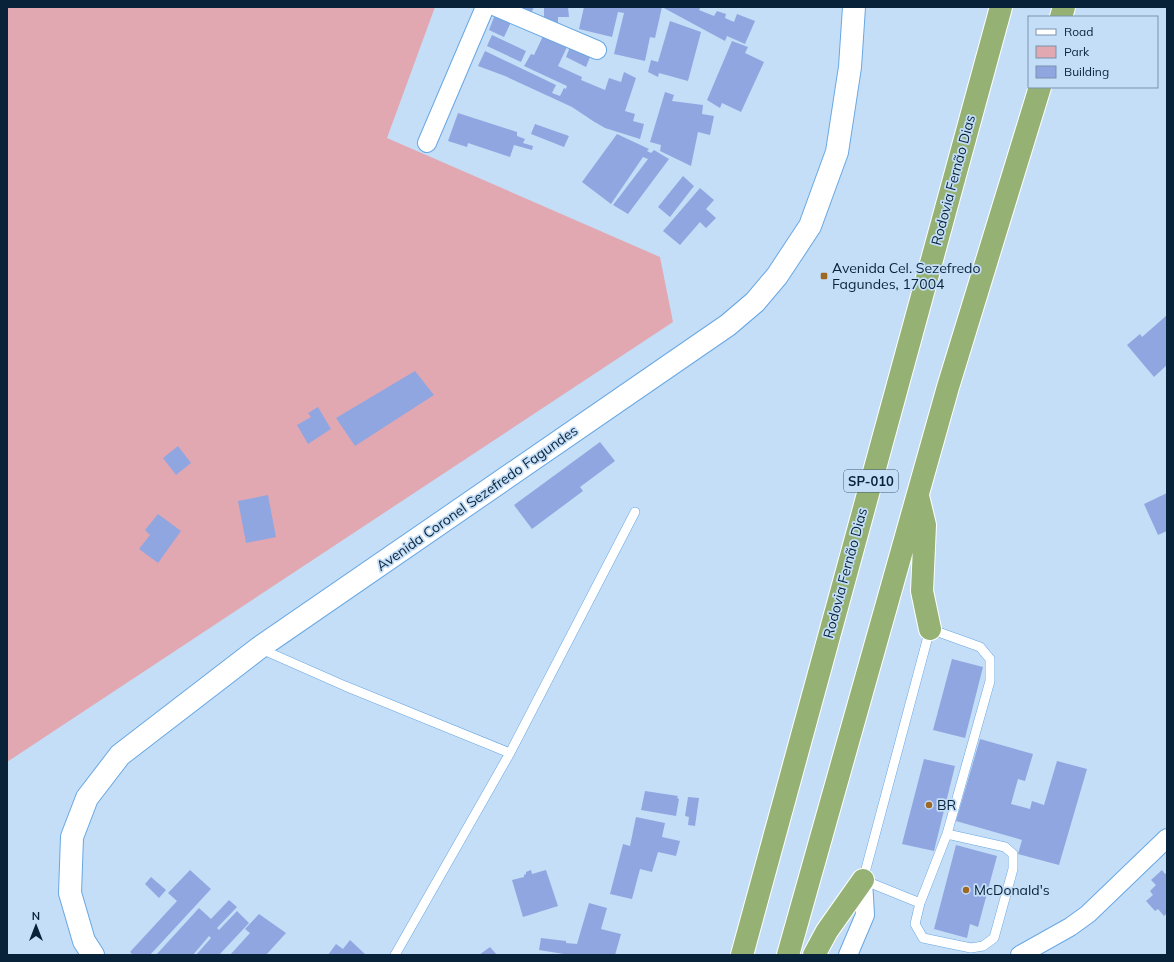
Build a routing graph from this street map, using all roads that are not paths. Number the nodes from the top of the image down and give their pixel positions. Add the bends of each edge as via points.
1 (486, 7) edge
2 (496, 7) edge
3 (854, 7) edge
4 (1001, 7) edge
5 (597, 50) dead end
6 (1040, 88) edge
7 (427, 143) dead end
8 (918, 494) junction
9 (635, 512) dead end
10 (930, 629) junction
11 (259, 648) junction
12 (510, 753) junction
13 (947, 834) junction
14 (1167, 838) edge
15 (863, 880) junction
16 (920, 903) junction
17 (93, 955) edge
18 (395, 955) edge
19 (742, 955) edge
20 (788, 955) edge
21 (814, 955) edge
22 (848, 955) edge
23 (1020, 955) edge

1 - 7 street
2 - 5 street
3 - 11 main road, Avenida Coronel Sezefredo Fagundes via 850,68 837,152 810,226 755,302 728,325
4 - 19 highway, Rodovia Fernão Dias / SP-010
6 - 8 highway, SP-010
8 - 10 highway via 925,525 922,591
8 - 20 highway, SP-010
9 - 12 lane
10 - 13 lane via 980,646 990,659 990,681
10 - 15 lane
11 - 12 lane
11 - 17 main road, Avenida Coronel Sezefredo Fagundes via 120,755 87,798 72,837 70,893 84,941
12 - 18 lane
13 - 16 lane
13 - 16 lane via 1005,847 1013,854 1013,869 994,938 983,946 971,948 923,938 915,924
14 - 23 street via 1088,914
15 - 16 lane
15 - 21 highway via 827,931
15 - 22 street via 865,915

